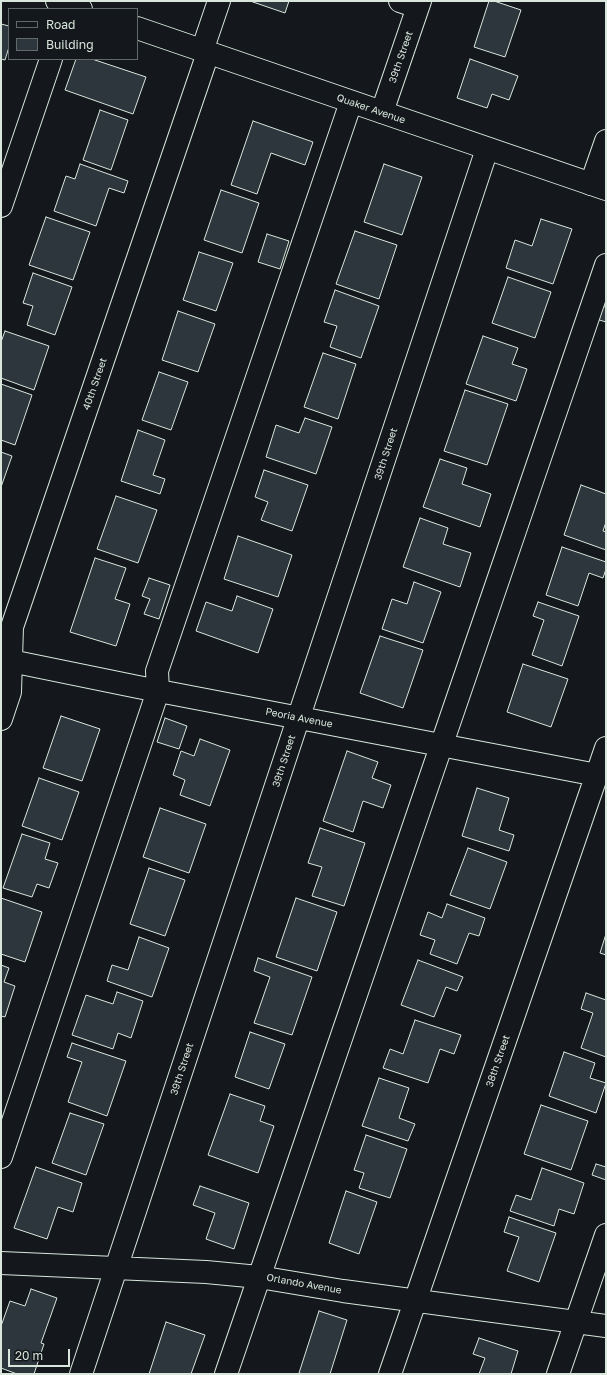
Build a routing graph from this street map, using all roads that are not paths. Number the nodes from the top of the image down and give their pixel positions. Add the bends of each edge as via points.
1 (219, 1) edge
2 (413, 3) edge
3 (138, 28) edge
4 (205, 52) junction
5 (52, 60) edge
6 (351, 102) junction
7 (382, 112) junction
8 (606, 141) edge
9 (487, 148) junction
10 (598, 187) edge
11 (1, 206) edge
12 (606, 265) edge
13 (6, 660) edge
14 (158, 691) junction
15 (299, 718) junction
16 (1, 719) edge
17 (441, 745) junction
18 (606, 748) edge
19 (597, 776) junction
20 (1, 1157) edge
21 (606, 1236) edge
22 (1, 1263) edge
23 (116, 1269) junction
24 (259, 1277) junction
25 (416, 1301) junction
26 (576, 1322) junction
27 (606, 1326) edge
28 (81, 1374) edge
29 (226, 1374) edge
30 (390, 1374) edge
31 (558, 1374) edge

1 - 4 street, 40th Street
2 - 7 street, 39th Street
3 - 4 street, Quaker Avenue
4 - 6 street, Quaker Avenue
4 - 13 street, 40th Street via 12,627
5 - 11 street
6 - 7 street, Quaker Avenue
6 - 14 street via 157,671
7 - 9 street, Quaker Avenue
8 - 10 street
9 - 10 street, Quaker Avenue
9 - 15 street, 39th Street
12 - 17 street
13 - 14 street, Peoria Avenue
13 - 16 street, 40th Street via 10,692
14 - 15 street, Peoria Avenue
14 - 20 street
15 - 17 street, Peoria Avenue
15 - 23 street, 39th Street
17 - 19 street, Peoria Avenue
17 - 24 street
18 - 19 street, 38th Street
19 - 25 street, 38th Street
21 - 26 street
22 - 23 street, Orlando Avenue
23 - 24 street, Orlando Avenue via 206,1272
23 - 28 street, 39th Street
24 - 25 street, Orlando Avenue
24 - 29 street
25 - 26 street, Orlando Avenue
25 - 30 street, 38th Street
26 - 27 street, Orlando Avenue
26 - 31 street

